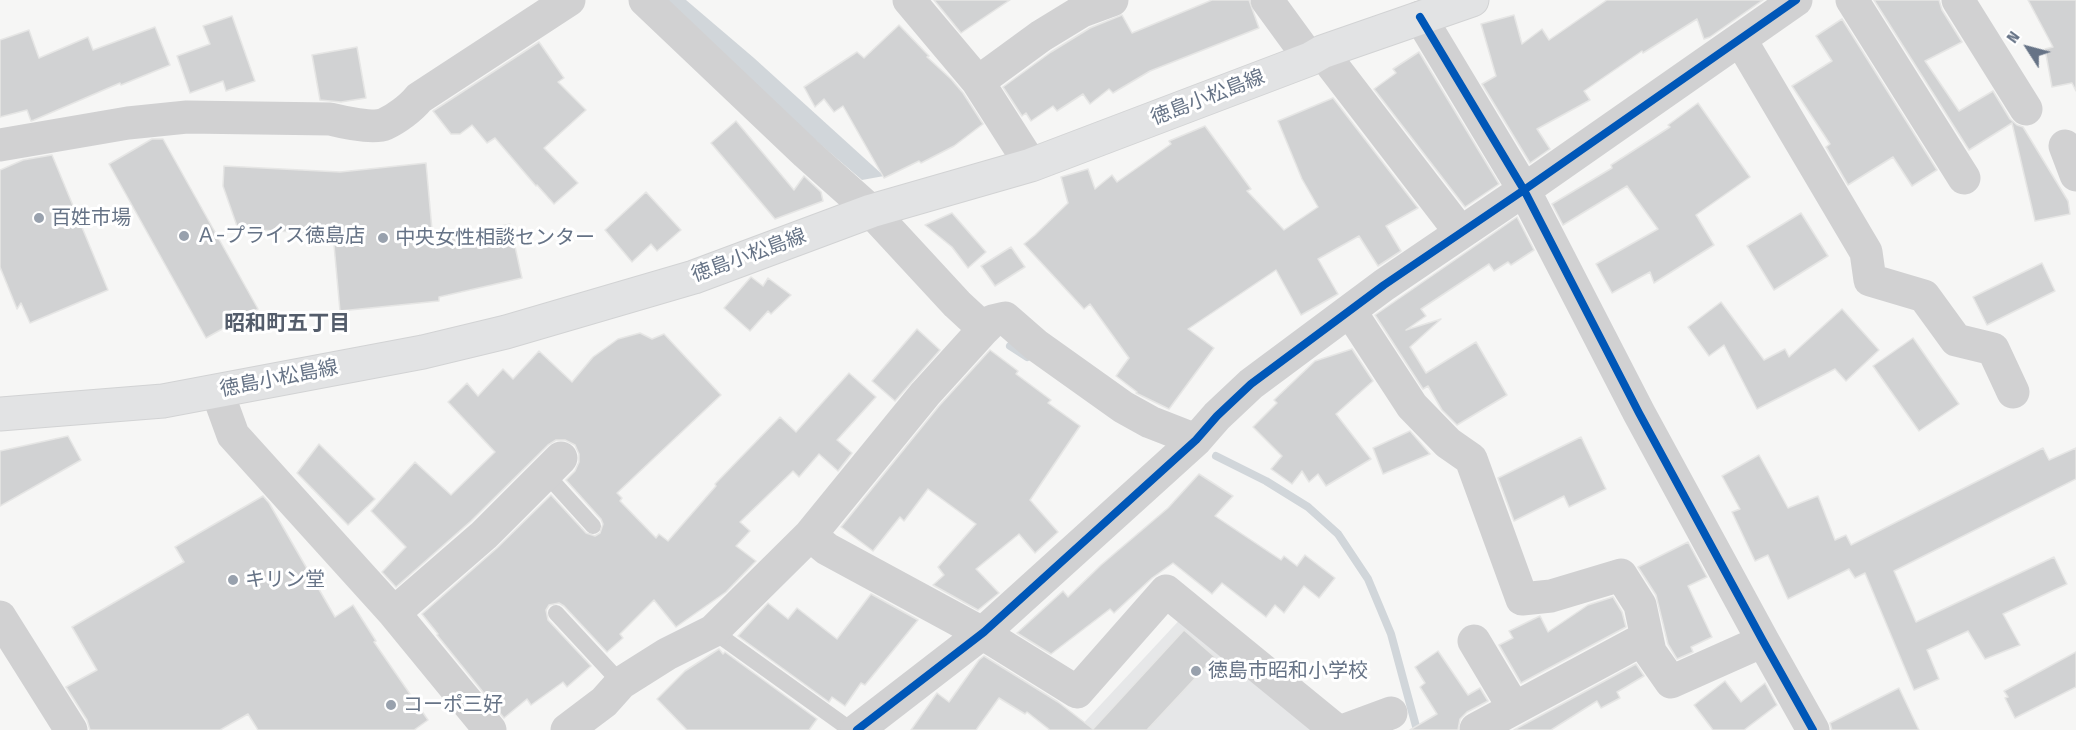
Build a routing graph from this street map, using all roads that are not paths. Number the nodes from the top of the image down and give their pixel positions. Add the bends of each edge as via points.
1 (569, 0) edge
2 (645, 0) edge
3 (909, 0) edge
4 (1112, 0) edge
5 (1267, 0) edge
6 (1472, 0) edge
7 (1796, 0) edge
8 (1852, 0) edge
9 (1958, 0) edge
10 (1420, 17) junction
11 (1740, 39) junction
12 (1316, 55) junction
13 (978, 82) junction
14 (2026, 109) dead end
15 (0, 145) edge
16 (1031, 165) junction
17 (1964, 178) dead end
18 (1524, 190) junction
19 (871, 211) junction
20 (1461, 233) junction
21 (1350, 311) junction
22 (984, 329) junction
23 (217, 391) junction
24 (2013, 392) dead end
25 (0, 414) edge
26 (1196, 440) junction
27 (553, 466) joint
28 (593, 526) dead end
29 (810, 535) junction
30 (394, 613) junction
31 (556, 613) dead end
32 (0, 617) edge
33 (713, 631) junction
34 (982, 633) junction
35 (1647, 637) junction
36 (1474, 641) dead end
37 (1763, 641) junction
38 (621, 683) junction
39 (1514, 708) junction
40 (1391, 713) dead end
41 (1476, 729) edge
42 (71, 730) edge
43 (490, 730) edge
44 (567, 730) edge
45 (851, 730) edge
46 (857, 730) edge
47 (1336, 730) edge
48 (1345, 730) edge
49 (1813, 730) edge

1 - 15 street via 470,63 384,125 330,119 187,117
2 - 19 street
3 - 13 street
4 - 13 street via 1082,11 1041,36
5 - 12 street
6 - 10 main road, 徳島小松島線
7 - 11 street
8 - 17 street
9 - 14 street
10 - 12 main road, 徳島小松島線
10 - 18 street
11 - 18 street
11 - 24 street via 1866,252 1870,280 1924,296 1956,340 1993,349
12 - 16 main road, 徳島小松島線
12 - 20 street
13 - 16 street
16 - 19 main road, 徳島小松島線
18 - 20 street
18 - 37 street
19 - 22 street
19 - 23 main road, 徳島小松島線 via 694,277 506,332
20 - 21 street
21 - 26 street via 1251,384
21 - 35 street via 1412,406 1448,443 1471,459 1522,599 1551,596 1621,575 1640,605
22 - 26 street via 992,321 1005,318 1123,407
22 - 29 street via 925,394
23 - 25 main road, 徳島小松島線 via 163,401
23 - 30 street via 233,435
26 - 34 street
27 - 28 lane
27 - 30 street via 484,535
29 - 33 street
29 - 34 street via 827,549
30 - 43 street
31 - 38 lane
32 - 42 street
33 - 38 street
33 - 45 lane
34 - 46 street
34 - 47 street via 1077,692 1166,591
35 - 37 street via 1650,652 1671,682
35 - 39 street
36 - 39 street
37 - 49 street
38 - 44 street via 604,702
39 - 41 street
40 - 48 street

